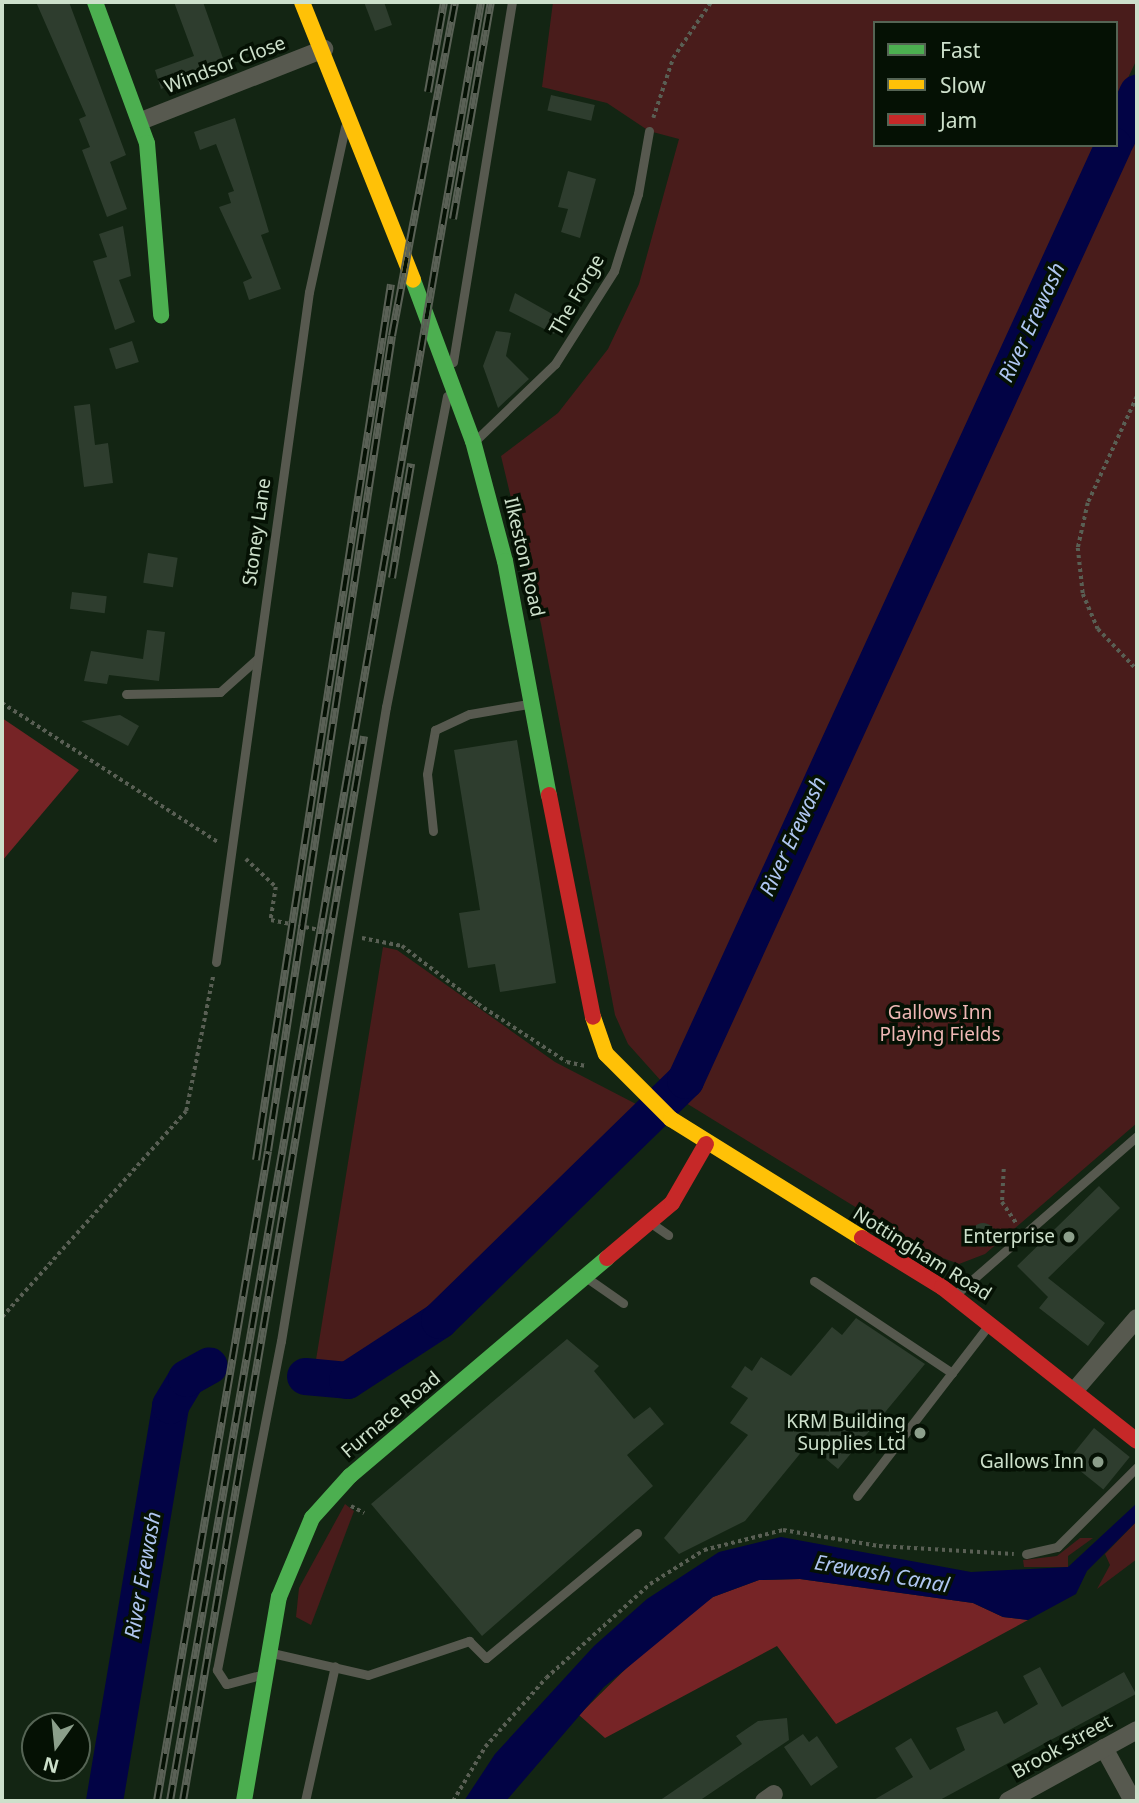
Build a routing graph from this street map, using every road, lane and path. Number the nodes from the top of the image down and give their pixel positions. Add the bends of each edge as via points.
1 (95, 2) edge
2 (302, 2) edge
3 (513, 2) edge
4 (711, 2) edge
5 (324, 49) junction
6 (350, 110) junction
7 (141, 121) junction
8 (649, 131) joint
9 (161, 315) dead end
10 (1137, 397) edge
11 (471, 434) junction
12 (258, 658) junction
13 (1137, 670) edge
14 (127, 694) dead end
15 (2, 703) edge
16 (533, 703) junction
17 (433, 831) dead end
18 (233, 852) junction
19 (287, 924) dead end
20 (383, 942) dead end
21 (216, 962) joint
22 (612, 1064) junction
23 (671, 1119) joint
24 (1137, 1136) edge
25 (706, 1144) junction
26 (1004, 1169) dead end
27 (649, 1222) junction
28 (668, 1235) dead end
29 (1024, 1235) junction
30 (586, 1277) junction
31 (814, 1281) dead end
32 (955, 1296) junction
33 (623, 1303) dead end
34 (2, 1317) edge
35 (1137, 1318) edge
36 (990, 1322) junction
37 (952, 1373) junction
38 (1075, 1390) junction
39 (1137, 1441) edge
40 (1137, 1467) edge
41 (857, 1496) dead end
42 (637, 1532) dead end
43 (1026, 1554) joint
44 (269, 1653) junction
45 (335, 1666) junction
46 (265, 1674) junction
47 (1137, 1730) edge
48 (1104, 1748) junction
49 (244, 1801) edge
50 (306, 1801) edge
51 (453, 1801) edge
52 (1008, 1801) edge
53 (1133, 1801) edge

1 - 7 main road
2 - 5 main road, Ilkeston Road
3 - 46 lane via 281,1342 217,1670 226,1684
4 - 8 path via 673,58
5 - 6 main road, Ilkeston Road
5 - 7 street, Windsor Close
6 - 11 main road, Ilkeston Road
6 - 12 lane, Stoney Lane via 309,292
7 - 9 main road
8 - 11 lane, The Forge via 638,194 614,271 555,364
10 - 13 path via 1087,503 1078,548 1083,594 1098,629
11 - 16 main road, Ilkeston Road
12 - 14 lane via 220,692
12 - 18 lane, Stoney Lane
15 - 18 path
16 - 17 lane via 470,713 435,730 427,774
16 - 22 main road, Ilkeston Road via 589,1006
18 - 19 path via 262,869 276,887 271,920
18 - 21 lane, Stoney Lane
20 - 22 path via 402,946 568,1062
21 - 34 path via 186,1111
22 - 23 main road, Ilkeston Road
23 - 25 main road, Nottingham Road
24 - 29 lane
25 - 27 main road, Furnace Road via 680,1194
25 - 32 main road, Nottingham Road
26 - 29 path via 1002,1202
27 - 28 lane
27 - 30 main road, Furnace Road
29 - 32 lane
30 - 33 lane
30 - 44 main road, Furnace Road via 320,1507 286,1573
31 - 37 lane
32 - 36 main road, Nottingham Road
35 - 38 street
36 - 37 lane
36 - 38 main road, Nottingham Road
37 - 41 lane
38 - 39 main road, Nottingham Road
40 - 43 lane via 1057,1547
42 - 45 lane via 486,1658 470,1641 368,1675
43 - 51 path via 879,1546 783,1530 704,1550 650,1584 546,1678 485,1747
44 - 45 lane
44 - 46 main road, Furnace Road
45 - 50 lane
46 - 49 main road, Furnace Road
47 - 48 street, Brook Street
48 - 52 street, Brook Street
48 - 53 street

